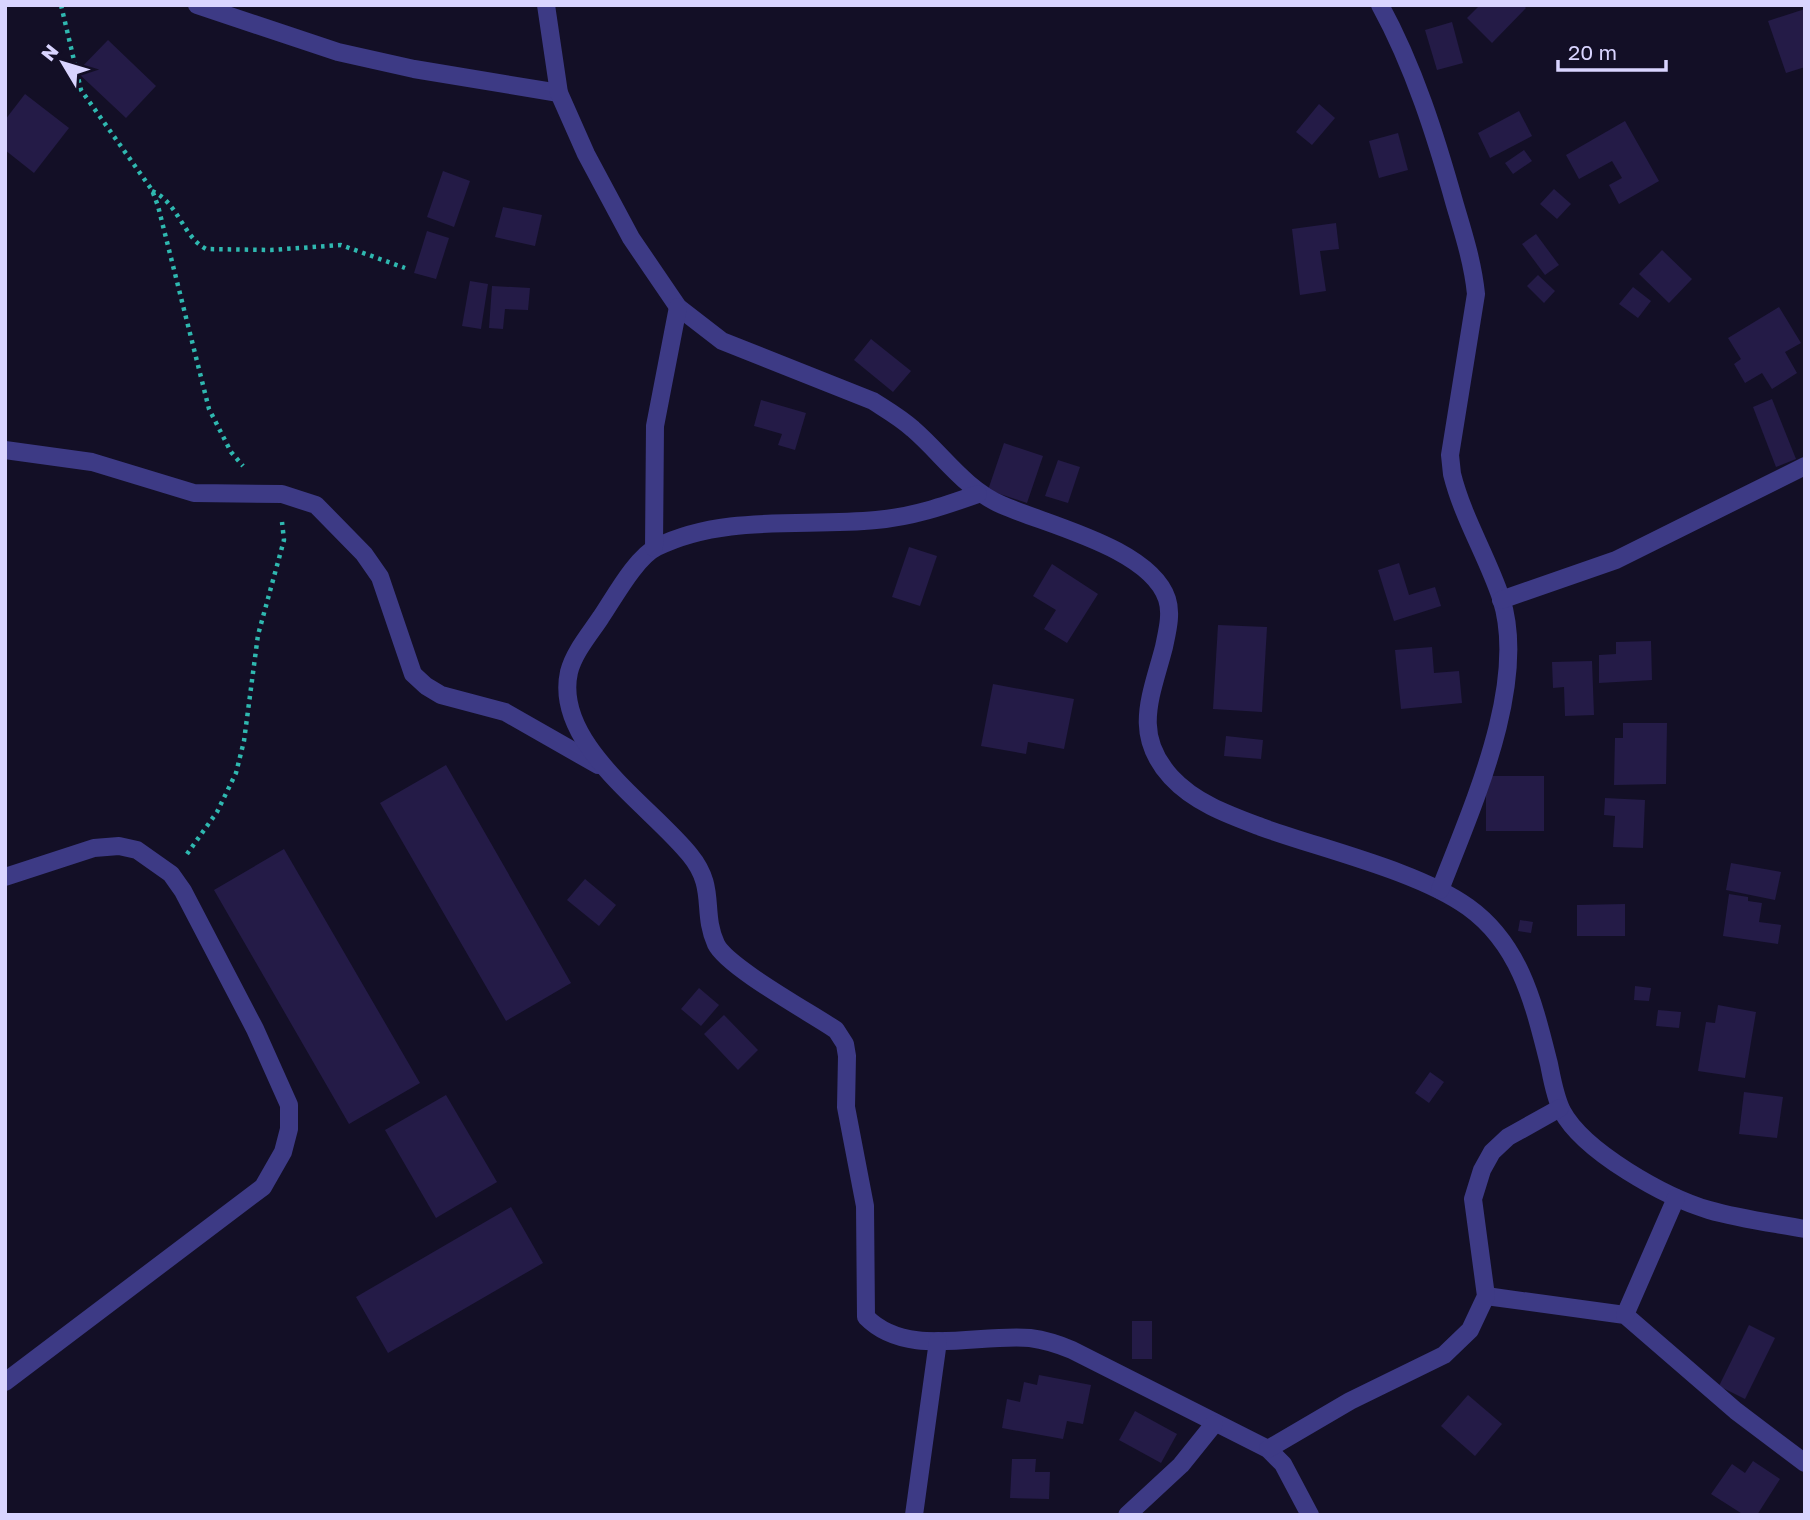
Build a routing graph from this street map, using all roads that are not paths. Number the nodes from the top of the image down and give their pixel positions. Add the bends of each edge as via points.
1 (197, 5) edge
2 (546, 5) edge
3 (1380, 5) edge
4 (559, 93) junction
5 (678, 307) junction
6 (5, 450) edge
7 (1805, 466) edge
8 (978, 494) junction
9 (654, 548) junction
10 (1501, 600) junction
11 (610, 772) junction
12 (5, 877) edge
13 (1440, 890) junction
14 (1560, 1108) junction
15 (1676, 1198) junction
16 (1805, 1229) edge
17 (1486, 1296) junction
18 (1625, 1315) junction
19 (938, 1341) junction
20 (5, 1382) edge
21 (1214, 1424) junction
22 (1268, 1449) junction
23 (1805, 1463) edge
24 (914, 1515) edge
25 (1127, 1515) edge
26 (1310, 1515) edge

1 - 4 street via 338,52
2 - 4 street
3 - 10 street via 1401,43 1443,162 1474,274 1476,294 1450,455 1452,474
4 - 5 street via 631,238
5 - 8 street via 722,341 893,413
5 - 9 street via 655,426
6 - 11 street via 92,462 194,493 299,497 316,505 380,577 413,674 426,686 441,695 505,712
7 - 10 street via 1616,560
8 - 9 street via 917,515 700,530
8 - 13 street via 1109,547 1136,562 1158,583 1167,600 1169,626 1151,698 1147,736 1155,757 1195,798 1235,818
9 - 11 street via 628,578 569,671 568,696 576,725
10 - 13 street via 1508,635 1507,687
11 - 19 street via 702,872 708,888 710,928 718,947 734,963 836,1030 845,1044 846,1107 864,1206 866,1317 878,1329 898,1336
12 - 20 street via 94,848 119,846 137,850 171,874 255,1029 289,1105 283,1152 263,1187
13 - 14 street via 1486,921 1524,976
14 - 15 street via 1591,1144
14 - 17 street via 1508,1137 1482,1170 1473,1199
15 - 16 street via 1733,1216
15 - 18 street
17 - 18 street
17 - 22 street via 1470,1330 1444,1354
18 - 23 street via 1736,1411
19 - 21 street via 1049,1341
19 - 24 street
21 - 22 street
21 - 25 street via 1181,1465
22 - 26 street via 1283,1464

